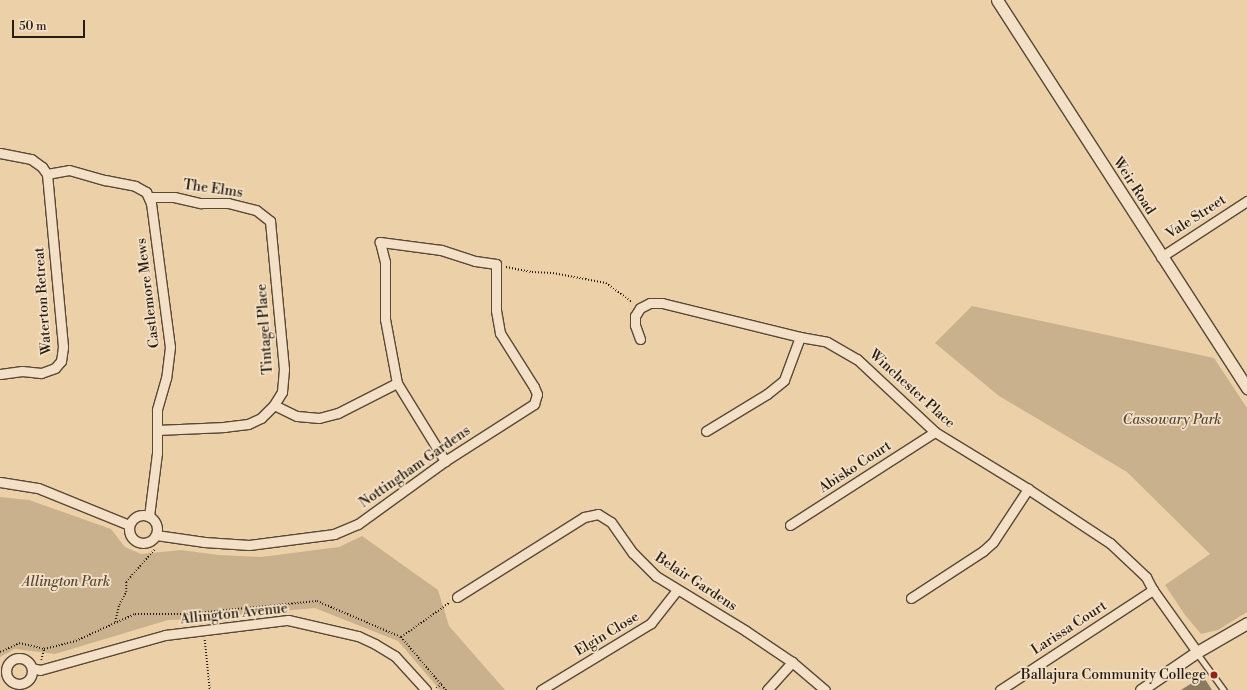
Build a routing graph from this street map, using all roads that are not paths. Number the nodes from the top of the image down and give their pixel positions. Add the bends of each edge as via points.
1 (997, 0) edge
2 (0, 153) edge
3 (47, 174) junction
4 (149, 197) junction
5 (1247, 201) edge
6 (270, 221) joint
7 (1161, 257) junction
8 (800, 337) junction
9 (640, 339) dead end
10 (0, 374) edge
11 (397, 383) junction
12 (1247, 388) edge
13 (274, 405) junction
14 (157, 430) junction
15 (706, 431) dead end
16 (935, 432) junction
17 (445, 461) junction
18 (0, 482) edge
19 (1028, 489) junction
20 (149, 516) junction
21 (129, 525) junction
22 (790, 525) dead end
23 (156, 535) junction
24 (678, 590) junction
25 (1153, 590) junction
26 (457, 597) road end
27 (911, 598) dead end
28 (1247, 623) edge
29 (1197, 652) junction
30 (792, 662) junction
31 (32, 668) junction
32 (4, 669) edge
33 (20, 687) edge
34 (424, 689) edge
35 (542, 690) edge
36 (767, 690) edge
37 (825, 690) edge
38 (1000, 690) edge
39 (1141, 690) edge
40 (1224, 690) edge

1 - 7 street, Weir Road
2 - 3 street via 30,159
3 - 4 street via 69,170 135,186 146,192
3 - 10 street, Waterton Retreat via 63,347 62,361 55,368 41,373 22,371
4 - 6 street, The Elms via 174,197 201,203 228,203 256,210
4 - 14 street, Castlemore Mews via 170,347 166,378 157,410
5 - 7 street, Vale Street
6 - 13 street, Tintagel Place via 284,369 282,392
7 - 12 street, Weir Road
8 - 9 street, Winchester Place via 662,303 650,303 640,308 635,316
8 - 15 street via 784,380 767,394
8 - 16 street, Winchester Place via 827,342 857,359
11 - 13 street via 338,413 319,418 297,416
11 - 17 street
11 - 17 street, Nottingham Gardens via 385,319 386,262 380,242 441,250 475,261 496,264 496,310 500,333 537,394 534,404
13 - 14 street, Tintagel Place via 261,418 248,424
14 - 20 street, Castlemore Mews via 154,485
16 - 19 street, Winchester Place
16 - 22 street, Abisko Court
17 - 23 street, Nottingham Gardens via 358,524 334,534 249,545
18 - 21 street via 38,488
19 - 25 street, Winchester Place via 1110,543 1146,577
19 - 27 street via 993,542
20 - 21 street via 137,516
20 - 23 street via 156,524
21 - 23 street via 130,537 136,542 148,543
24 - 26 street, Belair Gardens via 645,566 611,522 605,517 592,514
24 - 30 street, Belair Gardens
24 - 35 street, Elgin Close via 651,623
25 - 29 street, Winchester Place
25 - 38 street, Larissa Court
28 - 29 street
29 - 39 street
29 - 40 lane
30 - 36 street
30 - 37 street, Belair Gardens
31 - 32 street via 22,659 13,660
31 - 33 street via 31,677
31 - 34 street, Allington Avenue via 40,670 165,635 288,620 358,636 395,656
32 - 33 street via 8,677

